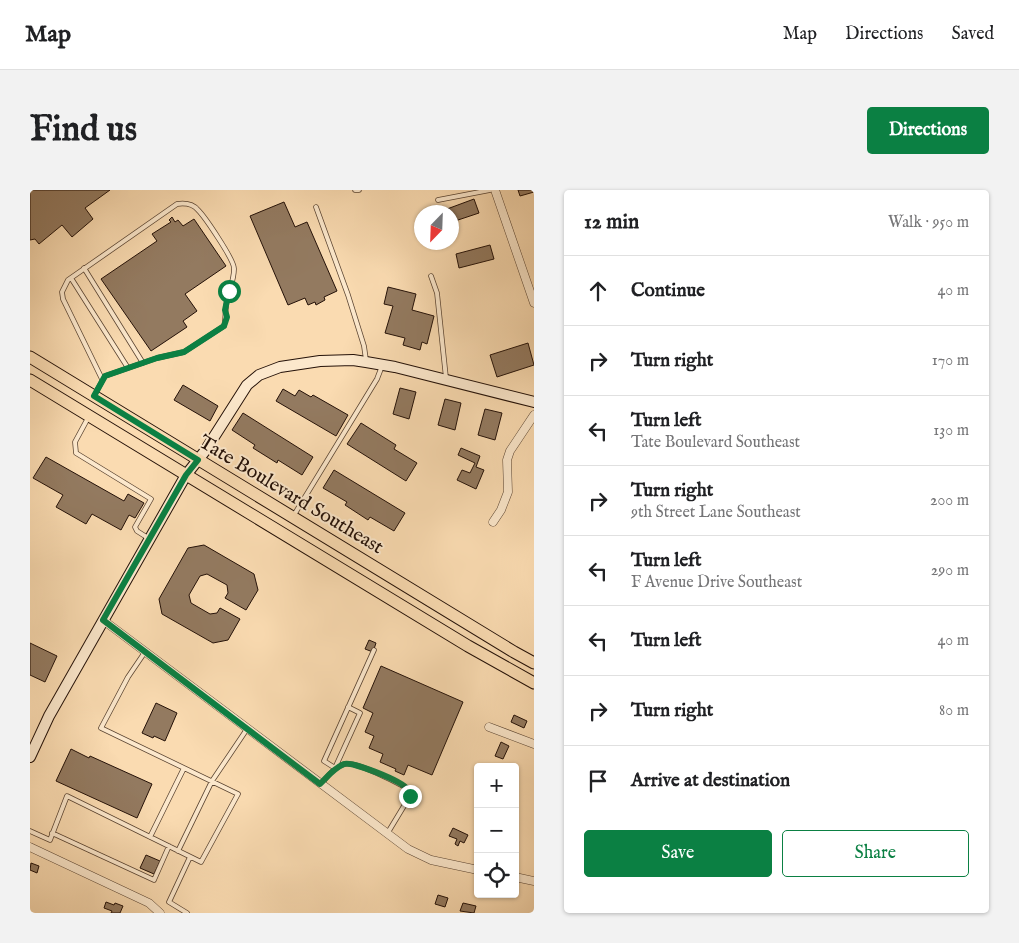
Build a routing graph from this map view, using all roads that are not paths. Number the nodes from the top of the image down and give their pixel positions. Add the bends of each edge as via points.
1 (490, 190) edge
2 (495, 190) edge
3 (438, 200) dead end
4 (316, 206) dead end
5 (84, 268) junction
6 (431, 276) dead end
7 (71, 278) junction
8 (534, 303) edge
9 (30, 357) edge
10 (365, 362) junction
11 (143, 363) junction
12 (382, 365) junction
13 (128, 368) junction
14 (102, 379) junction
15 (30, 380) edge
16 (446, 380) junction
17 (94, 396) junction
18 (534, 402) edge
19 (534, 415) edge
20 (89, 416) junction
21 (198, 460) junction
22 (186, 475) junction
23 (293, 517) junction
24 (493, 522) dead end
25 (149, 539) junction
26 (103, 620) junction
27 (374, 650) dead end
28 (145, 652) junction
29 (534, 663) edge
30 (534, 683) edge
31 (348, 707) junction
32 (490, 727) dead end
33 (247, 730) junction
34 (534, 744) edge
35 (30, 755) edge
36 (184, 768) junction
37 (335, 768) junction
38 (212, 781) junction
39 (320, 784) junction
40 (30, 831) edge
41 (52, 833) junction
42 (387, 834) junction
43 (150, 837) junction
44 (169, 846) junction
45 (30, 847) edge
46 (178, 851) junction
47 (190, 856) junction
48 (474, 869) edge
49 (519, 879) edge
50 (534, 881) edge
51 (160, 913) edge
52 (187, 913) edge

1 - 3 lane
2 - 8 street
4 - 10 lane via 348,295 364,346
5 - 7 lane
5 - 11 lane
5 - 11 lane via 182,203 199,210 233,261 224,326 184,352
6 - 16 lane via 437,293
7 - 13 lane
7 - 14 lane via 64,286 63,299
9 - 17 main road, Tate Boulevard Southeast
10 - 12 street
10 - 21 street via 333,360 304,363 259,375 242,390
11 - 13 lane
12 - 16 street
12 - 23 lane via 377,379
13 - 14 lane
14 - 17 lane
15 - 20 main road, Tate Boulevard Southeast
16 - 18 street
17 - 21 main road, Tate Boulevard Southeast
19 - 24 street via 510,451 507,460 508,492
20 - 22 main road, Tate Boulevard Southeast
20 - 25 lane via 75,442 76,453 151,499 135,527
21 - 22 street
21 - 23 main road, Tate Boulevard Southeast
22 - 25 street
22 - 30 main road, Tate Boulevard Southeast
23 - 29 main road, Tate Boulevard Southeast
25 - 26 street
26 - 28 street
26 - 35 street
27 - 31 lane
28 - 33 street
28 - 36 lane via 101,728
31 - 37 lane via 324,761
31 - 37 lane via 360,713
32 - 34 street
33 - 38 lane
33 - 39 street
36 - 38 lane
36 - 43 lane
37 - 39 lane
37 - 42 lane via 346,763 358,766 407,788 410,796
38 - 46 lane
38 - 47 lane via 238,794 201,862
39 - 42 street
40 - 41 lane via 50,840
41 - 43 lane via 67,796
41 - 44 lane via 154,880
42 - 48 street via 423,857
43 - 44 lane
44 - 46 lane
45 - 51 street via 148,903
46 - 47 lane
47 - 52 lane via 169,902
49 - 50 street

